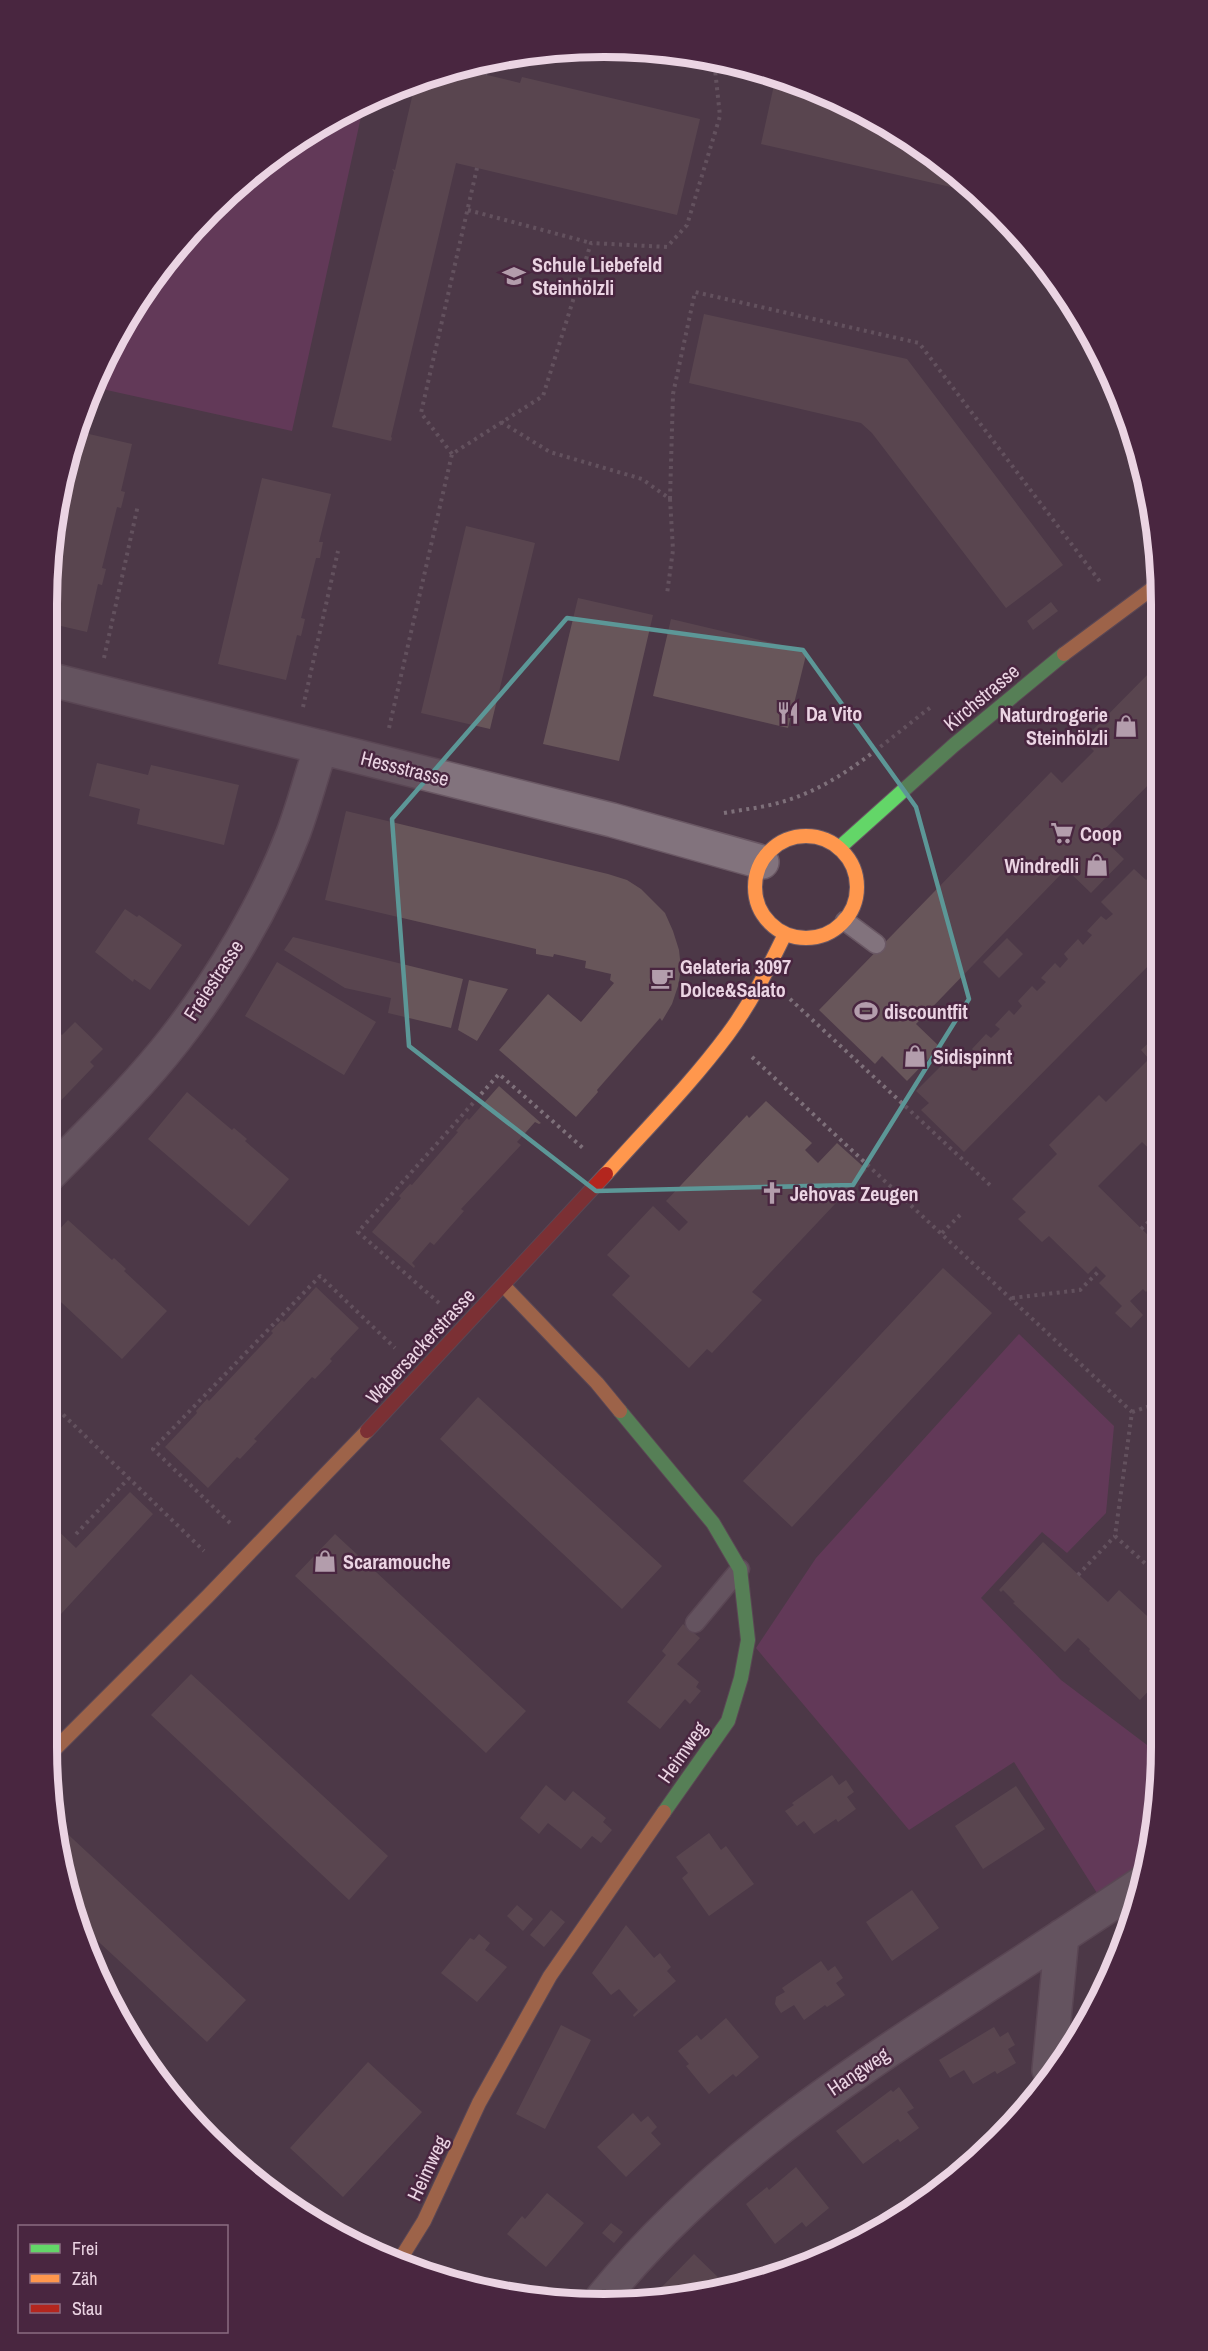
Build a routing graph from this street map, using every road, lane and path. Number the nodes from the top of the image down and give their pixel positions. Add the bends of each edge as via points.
1 (715, 69) edge
2 (486, 70) edge
3 (485, 75) dead end
4 (477, 168) dead end
5 (468, 210) junction
6 (591, 243) junction
7 (501, 422) junction
8 (452, 454) junction
9 (670, 499) junction
10 (138, 506) dead end
11 (338, 551) dead end
12 (1151, 590) edge
13 (667, 594) dead end
14 (1122, 610) junction
15 (57, 681) edge
16 (97, 691) junction
17 (931, 707) dead end
18 (308, 743) junction
19 (381, 761) junction
20 (710, 846) junction
21 (839, 848) junction
22 (762, 862) junction
23 (845, 921) junction
24 (785, 934) junction
25 (876, 944) dead end
26 (783, 993) dead end
27 (728, 1034) junction
28 (57, 1167) edge
29 (608, 1171) junction
30 (990, 1185) dead end
31 (963, 1212) dead end
32 (1151, 1220) edge
33 (1141, 1229) dead end
34 (942, 1233) junction
35 (1100, 1270) dead end
36 (503, 1285) junction
37 (1011, 1298) junction
38 (465, 1326) junction
39 (422, 1373) junction
40 (1151, 1406) edge
41 (57, 1409) edge
42 (1132, 1412) junction
43 (63, 1415) junction
44 (57, 1421) edge
45 (129, 1478) junction
46 (76, 1534) dead end
47 (1115, 1536) junction
48 (257, 1548) junction
49 (740, 1569) junction
50 (1151, 1569) edge
51 (230, 1575) junction
52 (1078, 1575) dead end
53 (695, 1623) dead end
54 (57, 1747) edge
55 (1132, 1890) edge
56 (1062, 1936) junction
57 (1050, 2064) edge
58 (403, 2255) edge
59 (606, 2294) edge

1 - 6 path via 720,116 687,225 667,247
2 - 3 path
4 - 5 path
5 - 6 path
5 - 8 path via 421,413
6 - 7 path via 543,396
7 - 8 path
7 - 9 path via 550,452 642,479
8 - 19 path
9 - 13 path via 674,550
9 - 14 path via 673,394 695,292 919,343
10 - 16 path
11 - 18 path
12 - 14 street, Kirchstrasse
14 - 21 street, Kirchstrasse via 961,739
15 - 16 street, Hessstrasse
16 - 18 street, Hessstrasse
17 - 20 path via 844,773 816,789 788,801 719,813
18 - 19 street, Hessstrasse
18 - 28 street, Freiestrasse via 292,835 261,904 220,974 175,1039
19 - 20 street, Hessstrasse
20 - 22 street, Hessstrasse
21 - 22 street via 812,836 797,837 777,846
21 - 23 street via 856,875 857,891
22 - 24 street via 755,895 760,911 770,925
23 - 24 street via 832,932 817,937
23 - 25 lane
24 - 27 street, Wabersackerstrasse via 763,980
26 - 30 path
27 - 29 street, Wabersackerstrasse
27 - 34 path
29 - 36 street, Wabersackerstrasse
29 - 38 path via 499,1074 358,1232
31 - 34 path
32 - 33 path
34 - 37 path
35 - 37 path via 1080,1290
36 - 38 street, Wabersackerstrasse
36 - 49 street, Heimweg via 597,1383 713,1523
37 - 42 path
38 - 39 street, Wabersackerstrasse
39 - 48 street, Wabersackerstrasse
39 - 48 path via 320,1276 153,1449
40 - 42 path
41 - 43 path
42 - 47 path
43 - 44 path
43 - 45 path
45 - 46 path
45 - 51 path
47 - 50 path
47 - 52 path
48 - 51 street, Wabersackerstrasse
49 - 53 lane
49 - 58 street, Heimweg via 748,1640 728,1721 544,1985
51 - 54 street, Wabersackerstrasse
55 - 56 street, Hangweg
56 - 57 street
56 - 59 street, Hangweg via 851,2074 771,2133 682,2211

